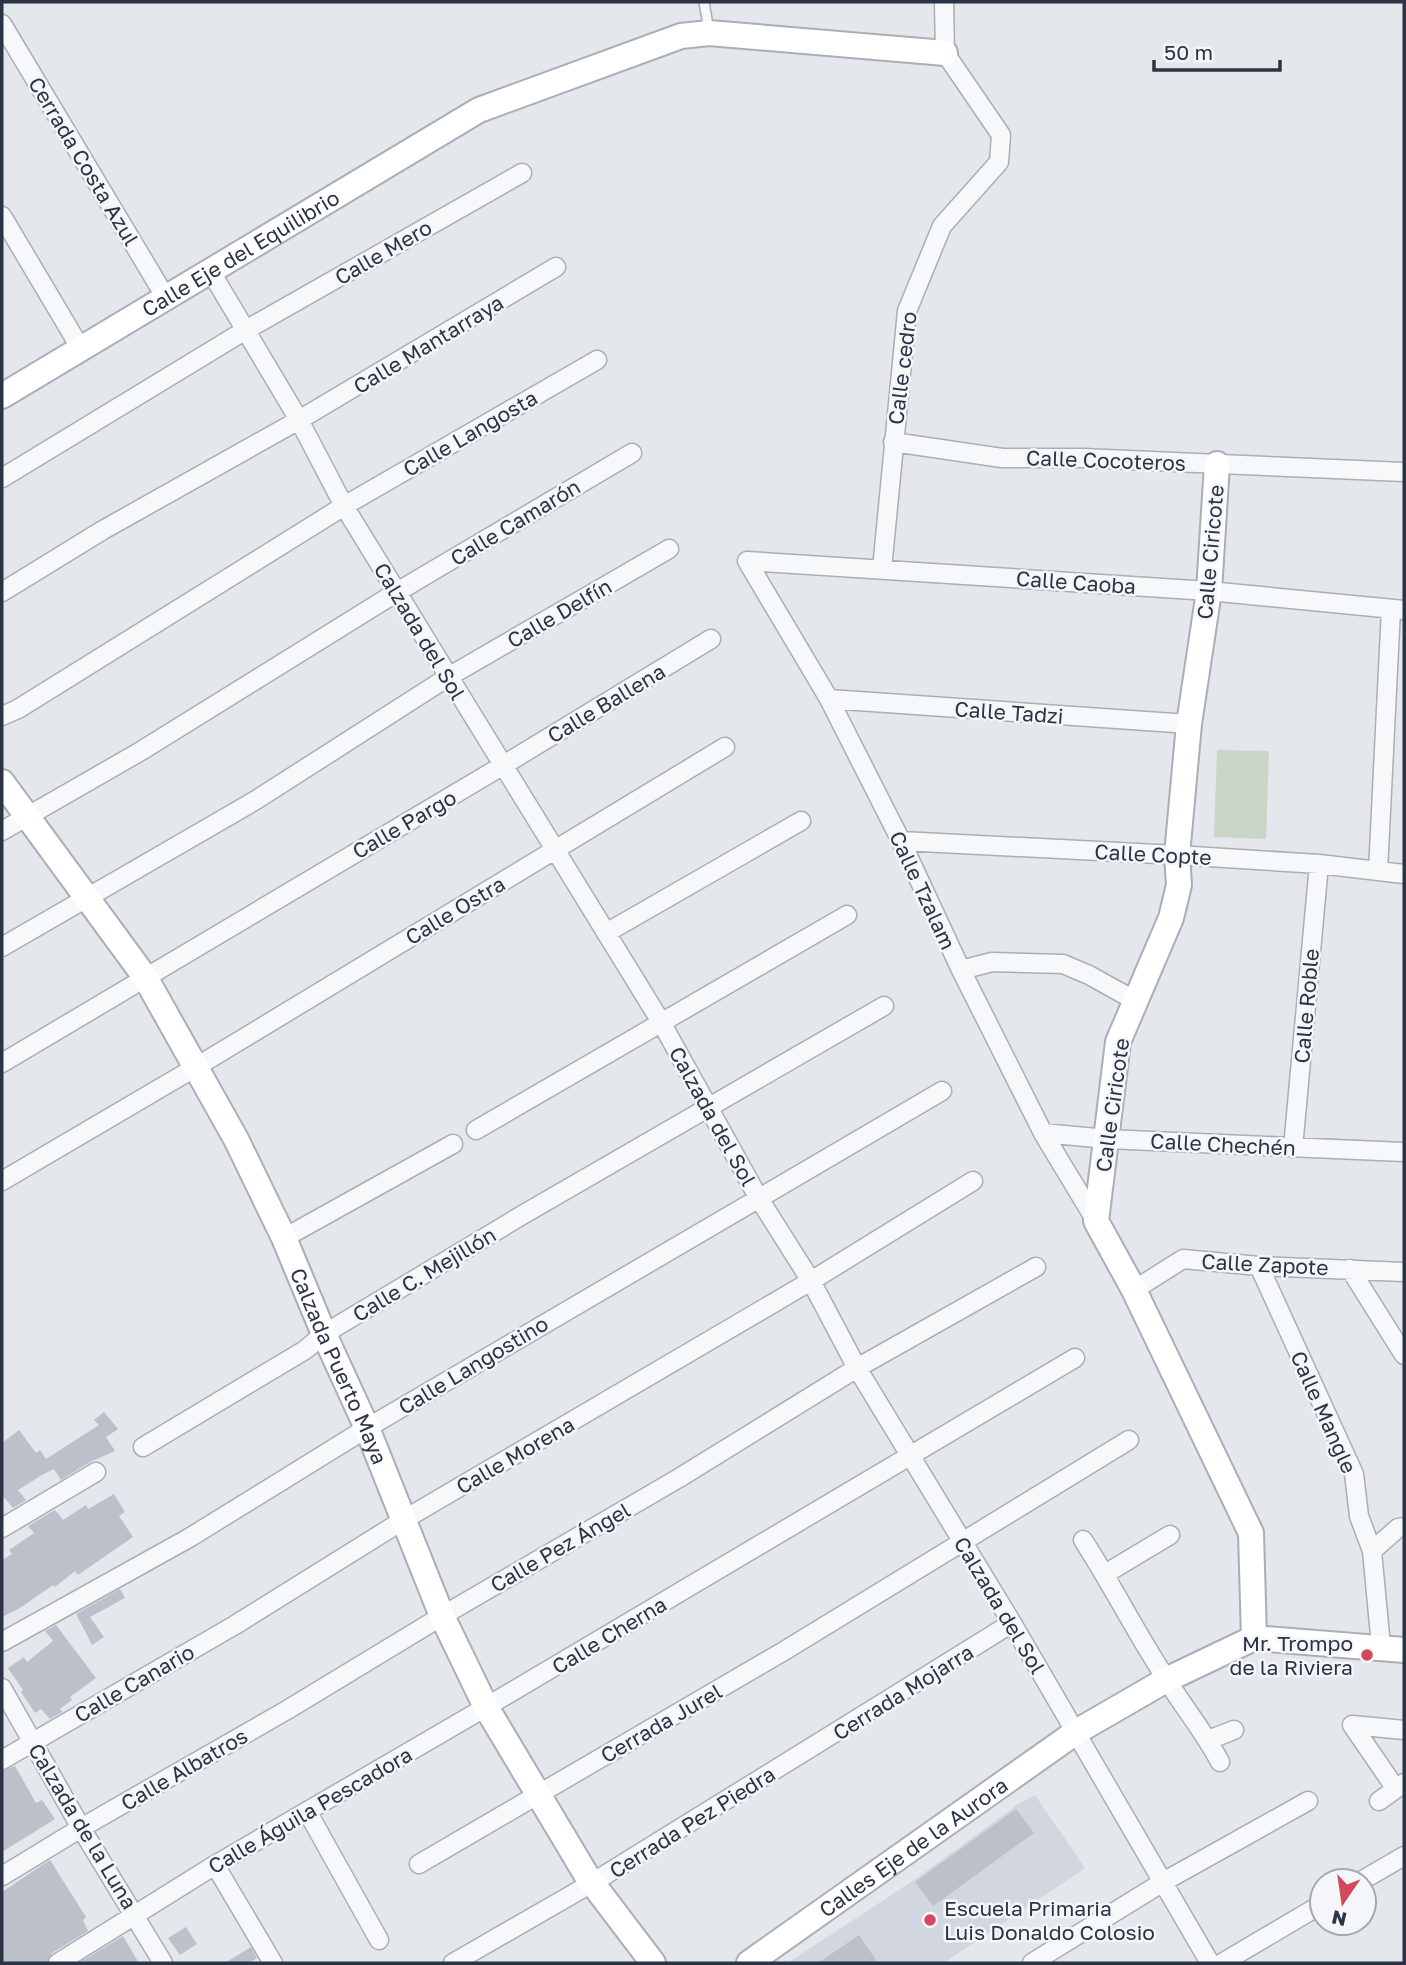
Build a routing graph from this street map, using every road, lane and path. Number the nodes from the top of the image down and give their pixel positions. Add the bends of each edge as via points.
1 (704, 2) edge
2 (944, 2) edge
3 (2, 24) edge
4 (709, 33) junction
5 (945, 52) junction
6 (522, 173) dead end
7 (2, 216) edge
8 (556, 267) dead end
9 (211, 272) junction
10 (166, 298) junction
11 (244, 331) junction
12 (81, 349) junction
13 (597, 360) dead end
14 (2, 396) edge
15 (299, 420) junction
16 (893, 442) junction
17 (632, 453) dead end
18 (1217, 464) junction
19 (1404, 472) edge
20 (2, 478) edge
21 (344, 506) junction
22 (669, 549) dead end
23 (747, 561) joint
24 (882, 569) junction
25 (2, 592) edge
26 (397, 592) junction
27 (1209, 592) junction
28 (1398, 609) edge
29 (711, 639) dead end
30 (448, 677) junction
31 (829, 699) junction
32 (2, 716) edge
33 (1189, 724) junction
34 (725, 747) dead end
35 (502, 766) junction
36 (2, 782) edge
37 (28, 815) junction
38 (801, 821) dead end
39 (2, 831) edge
40 (901, 841) junction
41 (555, 849) junction
42 (1177, 855) junction
43 (1319, 864) junction
44 (1378, 871) junction
45 (1404, 874) edge
46 (89, 899) junction
47 (847, 915) dead end
48 (606, 933) junction
49 (2, 947) edge
50 (961, 970) junction
51 (145, 977) junction
52 (1134, 1000) junction
53 (884, 1006) dead end
54 (661, 1022) junction
55 (2, 1063) edge
56 (196, 1067) junction
57 (942, 1091) dead end
58 (708, 1107) junction
59 (476, 1130) dead end
60 (1043, 1133) junction
61 (1107, 1139) junction
62 (453, 1144) dead end
63 (1293, 1147) junction
64 (1404, 1152) edge
65 (2, 1181) edge
66 (973, 1181) dead end
67 (758, 1197) junction
68 (1096, 1221) junction
69 (284, 1238) junction
70 (1259, 1266) junction
71 (1036, 1267) dead end
72 (1350, 1269) junction
73 (1404, 1272) edge
74 (811, 1281) junction
75 (1134, 1290) junction
76 (324, 1334) junction
77 (1404, 1355) edge
78 (1075, 1358) dead end
79 (857, 1368) junction
80 (367, 1428) junction
81 (1129, 1440) dead end
82 (143, 1447) dead end
83 (911, 1456) junction
84 (96, 1472) dead end
85 (405, 1519) junction
86 (1404, 1527) edge
87 (2, 1528) edge
88 (1170, 1535) dead end
89 (1083, 1540) dead end
90 (961, 1541) junction
91 (1372, 1551) junction
92 (1105, 1574) junction
93 (442, 1616) junction
94 (1013, 1623) junction
95 (235, 1625) joint
96 (1254, 1638) junction
97 (2, 1642) edge
98 (1392, 1648) edge
99 (1166, 1680) junction
100 (2, 1688) edge
101 (486, 1707) junction
102 (287, 1710) joint
103 (1234, 1730) dead end
104 (1404, 1730) edge
105 (1076, 1732) junction
106 (1208, 1740) junction
107 (32, 1741) junction
108 (2, 1760) edge
109 (793, 1760) joint
110 (1220, 1762) dead end
111 (1400, 1786) edge
112 (538, 1795) junction
113 (1308, 1801) dead end
114 (1379, 1801) dead end
115 (307, 1811) junction
116 (82, 1828) junction
117 (1404, 1856) edge
118 (419, 1864) dead end
119 (215, 1865) junction
120 (1378, 1871) edge
121 (2, 1876) edge
122 (1163, 1882) junction
123 (592, 1883) junction
124 (1308, 1912) edge
125 (136, 1915) junction
126 (379, 1940) dead end
127 (58, 1963) edge
128 (163, 1963) edge
129 (273, 1963) edge
130 (453, 1963) edge
131 (653, 1963) edge
132 (750, 1963) edge
133 (1032, 1963) edge
134 (1210, 1963) edge
135 (1222, 1963) edge

1 - 4 lane
2 - 5 street
3 - 10 street, Cerrada Costa Azul
4 - 5 street, Calle Eje del Equilibrio
4 - 9 street, Calle Eje del Equilibrio via 681,36 479,110
5 - 16 street, Calle cedro via 1001,135 999,162 942,226 907,311
6 - 11 street, Calle Mero
7 - 12 street
8 - 15 street, Calle Mantarraya
9 - 10 street, Calle Eje del Equilibrio
9 - 11 street, Calzada del Sol
10 - 12 street, Calle Eje del Equilibrio
11 - 15 street, Calzada del Sol
11 - 20 street, Calle Mero
12 - 14 street, Calle Eje del Equilibrio
13 - 21 street, Calle Langosta
15 - 21 street, Calzada del Sol
15 - 25 street, Calle Mantarraya
16 - 18 street, Calle Cocoteros via 1002,458
16 - 24 street, Calle cedro
17 - 26 street, Calle Camarón
18 - 19 street, Calle Cocoteros
18 - 27 street, Calle Ciricote
21 - 26 street, Calzada del Sol
21 - 32 street, Calle Langosta
22 - 30 street, Calle Delfín
23 - 24 street, Calle Caoba
23 - 31 street, Calle Tzalam
24 - 27 street, Calle Caoba
26 - 30 street, Calzada del Sol
26 - 37 street, Calle Camarón
27 - 28 street, Calle Caoba
27 - 33 street, Calle Ciricote
28 - 44 street
29 - 35 street, Calle Ballena
30 - 35 street, Calzada del Sol
30 - 46 street, Calle Delfín via 256,800
31 - 33 street, Calle Tadzi
31 - 40 street, Calle Tzalam
33 - 42 street, Calle Ciricote
34 - 41 street, Calle Ostra
35 - 41 street, Calzada del Sol
35 - 51 street, Calle Pargo
36 - 37 street, Calzada Puerto Maya
37 - 39 street, Calle Camarón
37 - 46 street, Calzada Puerto Maya
38 - 48 street
40 - 42 street, Calle Copte
40 - 50 street, Calle Tzalam
41 - 48 street, Calzada del Sol
41 - 56 street, Calle Ostra
42 - 43 street, Calle Copte
42 - 52 street, Calle Ciricote via 1179,885 1171,918
43 - 44 street, Calle Copte
43 - 63 street, Calle Roble
44 - 45 street, Calle Copte
46 - 49 street, Calle Delfín
46 - 51 street, Calzada Puerto Maya
47 - 54 street
48 - 54 street, Calzada del Sol
50 - 52 street via 992,962 1063,964
50 - 60 street, Calle Tzalam
51 - 55 street, Calle Pargo
51 - 56 street, Calzada Puerto Maya
52 - 61 street, Calle Ciricote via 1118,1042
53 - 58 street, Calle C. Mejillón
54 - 58 street, Calzada del Sol
54 - 59 street
56 - 65 street, Calle Ostra
56 - 69 street, Calzada Puerto Maya
57 - 67 street, Calle Langostino
58 - 67 street, Calzada del Sol
58 - 76 street, Calle C. Mejillón
60 - 61 street, Calle Chechén
60 - 68 street, Calle Tzalam
61 - 63 street, Calle Chechén
61 - 68 street, Calle Ciricote
62 - 69 street
63 - 64 street, Calle Chechén
66 - 74 street, Calle Morena
67 - 74 street, Calzada del Sol
67 - 80 street, Calle Langostino
68 - 75 street
69 - 76 street, Calzada Puerto Maya
70 - 72 street, Calle Zapote
70 - 75 street, Calle Zapote via 1183,1259
70 - 91 street, Calle Mangle via 1354,1474 1359,1516
71 - 79 street, Calle Pez Ángel
72 - 73 street, Calle Zapote
72 - 77 street
74 - 79 street, Calzada del Sol
74 - 85 street, Calle Morena
75 - 96 street via 1251,1533
76 - 80 street, Calzada Puerto Maya
76 - 82 street, Calle C. Mejillón via 305,1350
78 - 83 street, Calle Cherna
79 - 83 street, Calzada del Sol
79 - 93 street, Calle Pez Ángel
80 - 85 street, Calzada Puerto Maya
80 - 97 street, Calle Langostino via 189,1538
81 - 90 street, Cerrada Jurel
83 - 90 street, Calzada del Sol
83 - 101 street, Calle Cherna
84 - 87 street
85 - 93 street, Calzada Puerto Maya
85 - 95 street, Calle Morena
86 - 91 street
88 - 92 street
89 - 92 street
90 - 94 street, Calzada del Sol
90 - 112 street, Cerrada Jurel
91 - 98 street, Calle Mangle
92 - 99 street
93 - 101 street, Calzada Puerto Maya
93 - 102 street, Calle Pez Ángel
94 - 105 street, Calzada del Sol
94 - 109 street, Cerrada Mojarra
95 - 107 street, Calle Canario
96 - 98 street
96 - 99 street, Calles Eje de la Aurora
99 - 105 street, Calles Eje de la Aurora
99 - 106 street
100 - 107 street, Calzada de la Luna
101 - 112 street, Calzada Puerto Maya
101 - 115 street, Calle Águila Pescadora
102 - 116 street, Calle Albatros
103 - 106 street
104 - 111 street via 1352,1725
105 - 122 street, Calzada del Sol
105 - 132 street, Calles Eje de la Aurora
106 - 110 street
107 - 108 street, Calle Canario
107 - 116 street, Calzada de la Luna
109 - 123 street, Cerrada Pez Piedra
111 - 114 street
112 - 118 street, Cerrada Jurel
112 - 123 street, Calzada Puerto Maya
113 - 122 street
115 - 119 street, Calle Águila Pescadora
115 - 126 street
116 - 121 street, Calle Albatros
116 - 125 street, Calzada de la Luna
117 - 120 street
119 - 125 street, Calle Águila Pescadora
119 - 129 street
122 - 133 street
122 - 134 street, Calzada del Sol
123 - 130 street, Cerrada Pez Piedra
123 - 131 street, Calzada Puerto Maya
124 - 135 street
125 - 127 street, Calle Águila Pescadora
125 - 128 street, Calzada de la Luna

